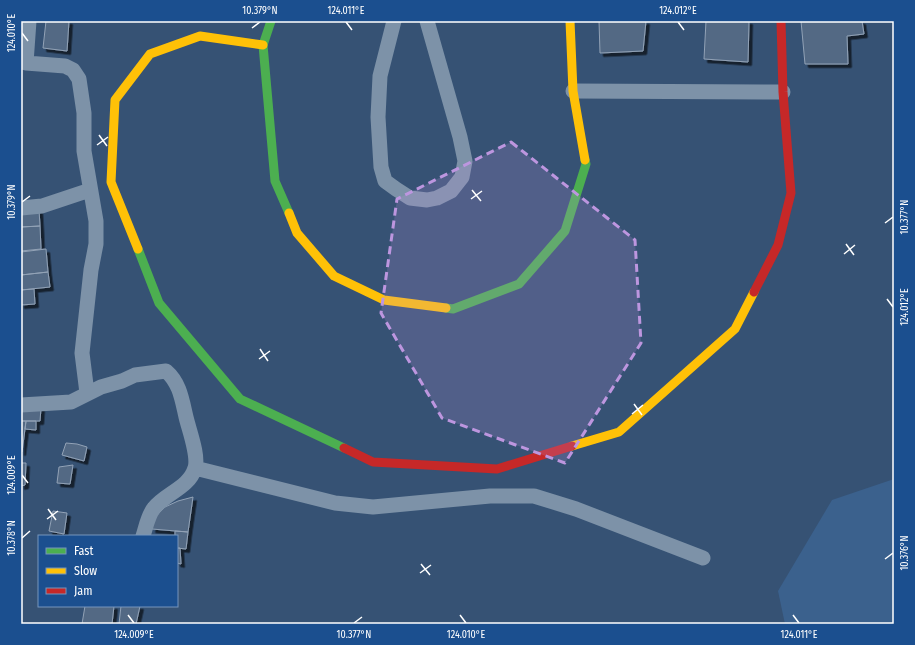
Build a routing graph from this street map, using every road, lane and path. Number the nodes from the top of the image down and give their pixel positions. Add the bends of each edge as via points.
1 (29, 21) edge
2 (271, 21) edge
3 (394, 21) edge
4 (427, 21) edge
5 (570, 21) edge
6 (781, 21) edge
7 (263, 45) junction
8 (24, 62) edge
9 (573, 91) junction
10 (783, 92) junction
11 (90, 190) junction
12 (21, 208) edge
13 (87, 394) junction
14 (21, 405) edge
15 (195, 468) junction
16 (143, 535) edge
17 (703, 558) dead end

1 - 8 street
2 - 7 street
3 - 4 street via 380,76 378,117 381,167 385,180 396,189 410,198 427,200 451,191 462,176 465,161
5 - 9 street
6 - 10 street
7 - 9 street via 275,181 297,233 334,276 384,300 453,309 519,284 565,231 586,164
7 - 10 street via 200,36 150,54 115,100 111,182 159,303 240,399 373,462 497,469 619,432 735,329 778,245 791,193
8 - 11 street via 65,66 73,70 79,79 84,113 84,152
9 - 10 street
11 - 12 street via 42,206
11 - 13 street via 96,221 96,244 82,353
13 - 14 street via 71,402
13 - 15 street via 135,375 166,371 174,378 180,394 195,455
15 - 16 street via 186,484 163,498 153,509
15 - 17 street via 335,503 373,507 490,496 534,496 576,509

